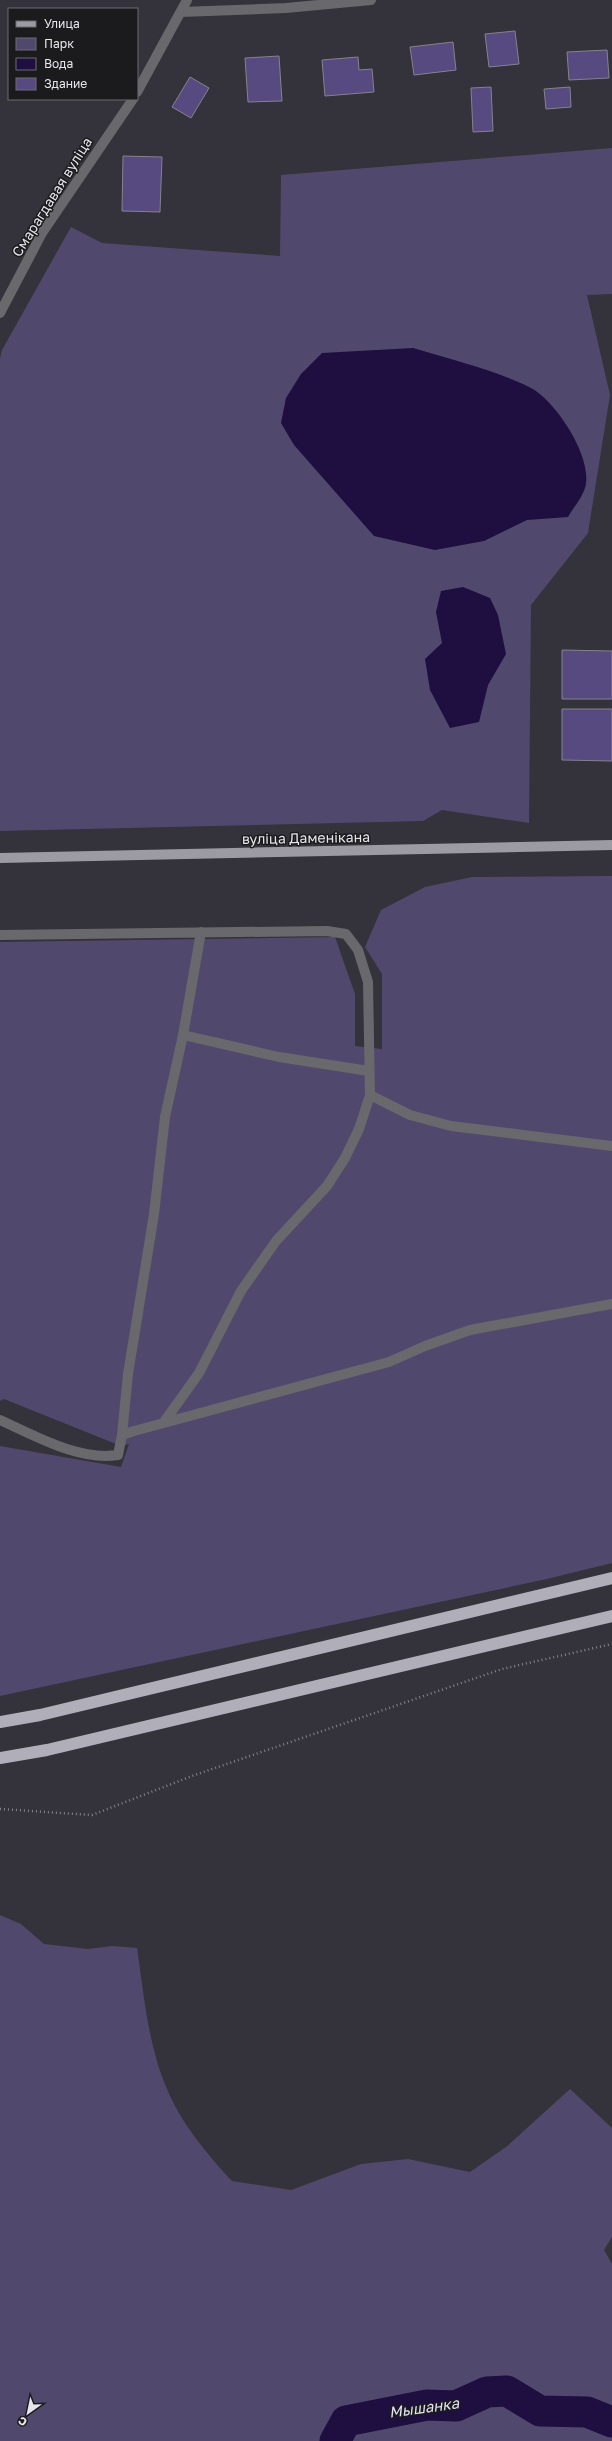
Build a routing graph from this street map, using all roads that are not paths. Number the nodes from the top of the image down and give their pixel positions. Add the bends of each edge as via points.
1 (187, 0) edge
2 (371, 0) edge
3 (181, 12) junction
4 (138, 90) edge
5 (132, 100) edge
6 (0, 313) edge
7 (612, 845) edge
8 (0, 858) edge
9 (201, 932) junction
10 (0, 935) edge
11 (183, 1035) junction
12 (369, 1071) junction
13 (370, 1095) junction
14 (612, 1146) edge
15 (612, 1304) edge
16 (0, 1420) edge
17 (164, 1422) junction
18 (122, 1435) junction
19 (612, 1578) edge
20 (612, 1616) edge
21 (0, 1722) edge
22 (0, 1758) edge

1 - 3 street
2 - 3 street via 286,8
3 - 4 street
5 - 6 street, Смарагдавая вуліца via 42,233
7 - 8 main road, вуліца Даменікана
9 - 10 street
9 - 11 street
9 - 12 street via 327,930 346,934 358,950 368,982
11 - 12 street via 279,1057
11 - 18 street via 165,1117 154,1214 128,1374
12 - 13 street
13 - 14 street via 410,1115 451,1126
13 - 17 street via 359,1129 345,1158 327,1186 276,1241 241,1291 199,1373
15 - 17 street via 470,1330 389,1362
16 - 18 street via 66,1448 102,1457 118,1455
17 - 18 street
19 - 21 highway via 40,1715
20 - 22 highway via 55,1748

